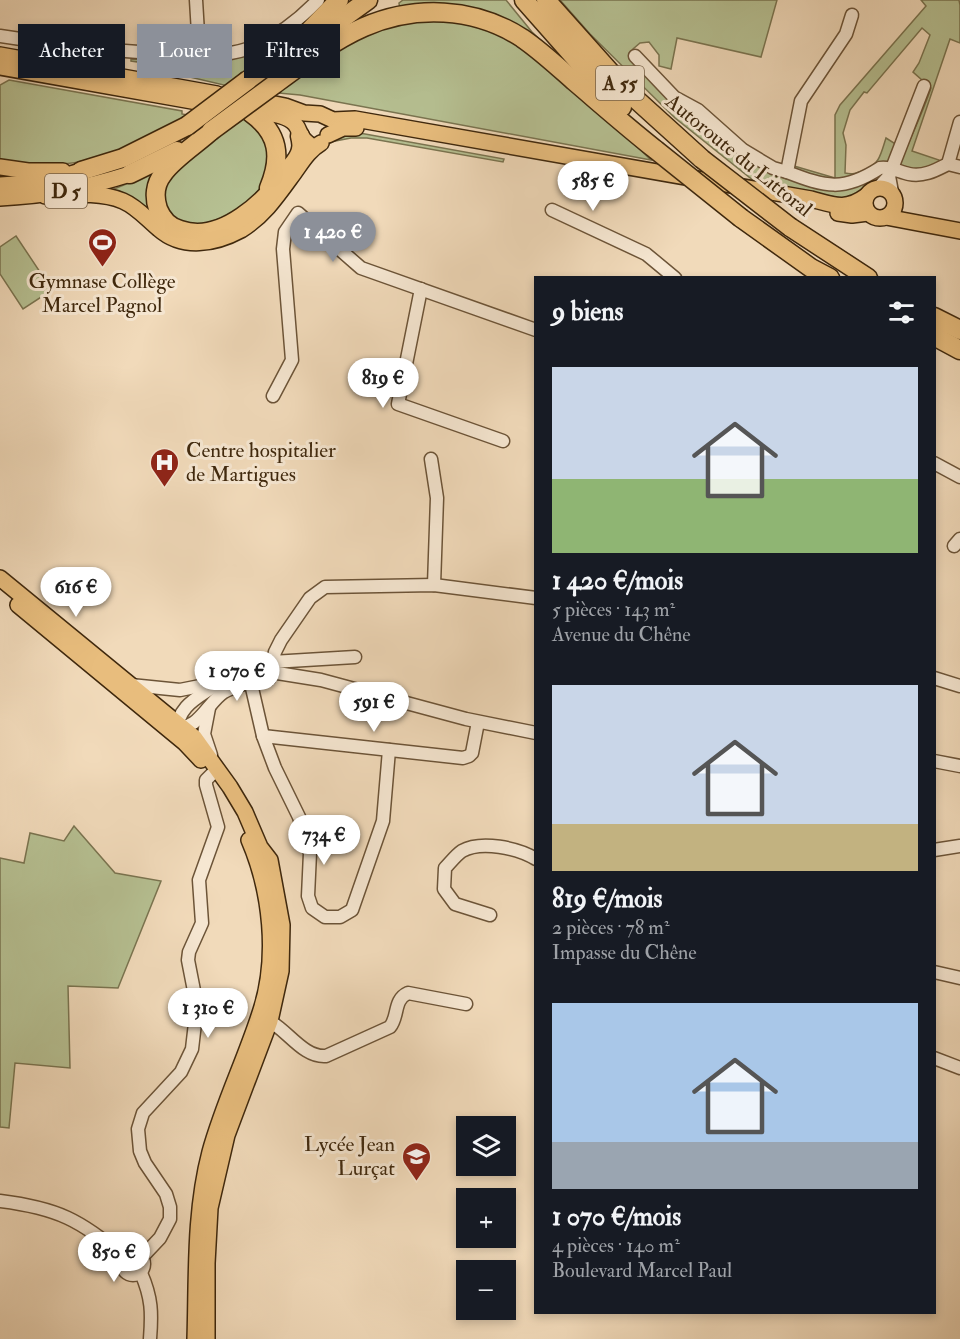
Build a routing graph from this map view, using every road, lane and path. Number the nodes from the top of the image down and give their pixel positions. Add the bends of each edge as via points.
1 (196, 0) edge
2 (318, 0) edge
3 (339, 0) edge
4 (368, 0) edge
5 (381, 0) edge
6 (524, 0) edge
7 (546, 0) edge
8 (852, 15) dead end
9 (197, 24) edge
10 (0, 36) edge
11 (137, 52) edge
12 (232, 53) edge
13 (0, 55) edge
14 (635, 56) dead end
15 (0, 67) edge
16 (18, 70) edge
17 (18, 73) edge
18 (62, 78) edge
19 (282, 79) junction
20 (0, 80) edge
21 (248, 81) junction
22 (924, 86) dead end
23 (217, 94) dead end
24 (203, 103) dead end
25 (256, 109) junction
26 (316, 115) junction
27 (960, 122) edge
28 (211, 131) junction
29 (299, 133) junction
30 (325, 139) junction
31 (954, 166) edge
32 (0, 167) edge
33 (81, 171) junction
34 (787, 172) junction
35 (130, 174) joint
36 (0, 185) edge
37 (885, 187) junction
38 (45, 195) junction
39 (0, 198) edge
40 (263, 200) junction
41 (552, 210) dead end
42 (868, 213) junction
43 (886, 217) junction
44 (748, 219) junction
45 (913, 222) junction
46 (960, 231) edge
47 (673, 276) edge
48 (826, 276) edge
49 (832, 276) edge
50 (865, 276) edge
51 (421, 289) junction
52 (936, 318) edge
53 (534, 329) edge
54 (960, 330) edge
55 (936, 337) edge
56 (960, 350) edge
57 (273, 396) dead end
58 (503, 441) dead end
59 (431, 459) dead end
60 (936, 464) edge
61 (960, 477) edge
62 (0, 578) edge
63 (434, 585) junction
64 (0, 590) edge
65 (534, 598) edge
66 (354, 657) dead end
67 (271, 671) junction
68 (249, 679) junction
69 (936, 679) edge
70 (219, 682) junction
71 (960, 686) edge
72 (132, 692) junction
73 (210, 706) junction
74 (478, 722) junction
75 (180, 729) junction
76 (534, 733) edge
77 (263, 736) junction
78 (389, 750) junction
79 (936, 761) edge
80 (960, 766) edge
81 (212, 774) junction
82 (960, 846) edge
83 (936, 850) edge
84 (534, 858) edge
85 (270, 860) junction
86 (490, 915) dead end
87 (936, 972) edge
88 (960, 978) edge
89 (466, 1005) dead end
90 (264, 1018) junction
91 (936, 1059) edge
92 (960, 1068) edge
93 (0, 1201) edge
94 (124, 1257) junction
95 (142, 1257) junction
96 (141, 1273) junction
97 (150, 1339) edge
98 (195, 1339) edge
99 (207, 1339) edge

1 - 9 street
2 - 12 street via 262,43
3 - 21 highway via 294,45
4 - 21 highway via 274,68
5 - 19 highway
6 - 44 highway, Autoroute du Littoral / A 55 via 599,86
7 - 50 highway, Autoroute du Littoral / A 55, bridge via 628,92 702,159 790,227
8 - 34 street via 846,34 801,101
10 - 11 street
13 - 23 main road
14 - 34 street via 674,97 698,110 743,150
15 - 16 main road
17 - 20 main road
18 - 24 main road
19 - 28 highway, bridge
19 - 44 highway, bridge via 348,35 379,21 430,12 490,22 521,37 656,150
21 - 33 highway, D 5, bridge via 187,126 123,158
22 - 37 street
25 - 26 main road
25 - 29 main road via 286,118
25 - 40 highway via 270,130 277,152 274,175
26 - 29 main road via 301,120
26 - 30 main road via 329,125
26 - 37 main road via 839,206 852,205
27 - 31 street
28 - 35 highway, D 5
28 - 40 highway via 160,177 156,199 164,220 183,231 206,232 230,223
29 - 30 main road via 311,144
29 - 40 highway via 299,155
30 - 38 main road via 309,153 266,211 241,230 210,242 175,239 136,208 116,199
30 - 42 main road via 338,130 355,128 852,215
31 - 37 street via 910,174
32 - 33 main road
33 - 36 main road, D 5 via 43,183
34 - 37 street via 826,184 846,185 880,168
35 - 38 main road, D 5
37 - 42 main road via 865,206
37 - 43 main road via 893,212
37 - 45 main road via 904,216
38 - 39 main road, D 5
41 - 47 street via 646,254
42 - 43 main road via 876,218
43 - 45 main road
44 - 48 highway
44 - 49 highway, Autoroute du Littoral / A 55
45 - 46 main road
51 - 53 street
51 - 57 street via 361,268 298,213 285,232 283,249 292,360
51 - 58 street via 398,404
52 - 54 highway
55 - 56 highway
59 - 63 street via 437,498
60 - 61 street
62 - 72 main road
63 - 65 street
63 - 67 street via 325,587 310,598 289,627 275,652
64 - 72 main road
66 - 67 street
67 - 68 street
67 - 74 street via 357,688
68 - 70 street
68 - 73 street via 226,690
68 - 77 street
69 - 71 street
70 - 72 street via 180,690
70 - 75 street via 184,710
72 - 75 main road
73 - 75 street via 193,724
73 - 85 street via 204,734 208,751 244,800
74 - 76 street
74 - 78 street via 472,753 463,758
75 - 81 main road
75 - 85 main road via 194,737 230,787
77 - 78 street
77 - 78 street via 310,853 308,897 312,908 325,917 340,917 352,910 383,821
79 - 80 street
81 - 90 main road via 238,815 260,869 270,943
81 - 95 street via 206,784 218,827 199,880 201,923 188,960 197,1006 192,1049 181,1072 143,1113 138,1129 144,1162 166,1194 170,1207 170,1219 160,1238
82 - 83 street
84 - 86 street via 492,844 463,851 445,868 444,889 455,904
85 - 90 main road via 279,905 281,971
87 - 88 street
89 - 90 street via 408,993 401,996 390,1027 326,1056 304,1050
90 - 98 main road via 221,1117 203,1182
90 - 99 main road via 227,1135 210,1208
91 - 92 street
93 - 94 street via 55,1212 90,1230
94 - 95 street via 133,1253
94 - 96 street via 124,1272 134,1276
95 - 96 street via 145,1263
96 - 97 street via 152,1310

